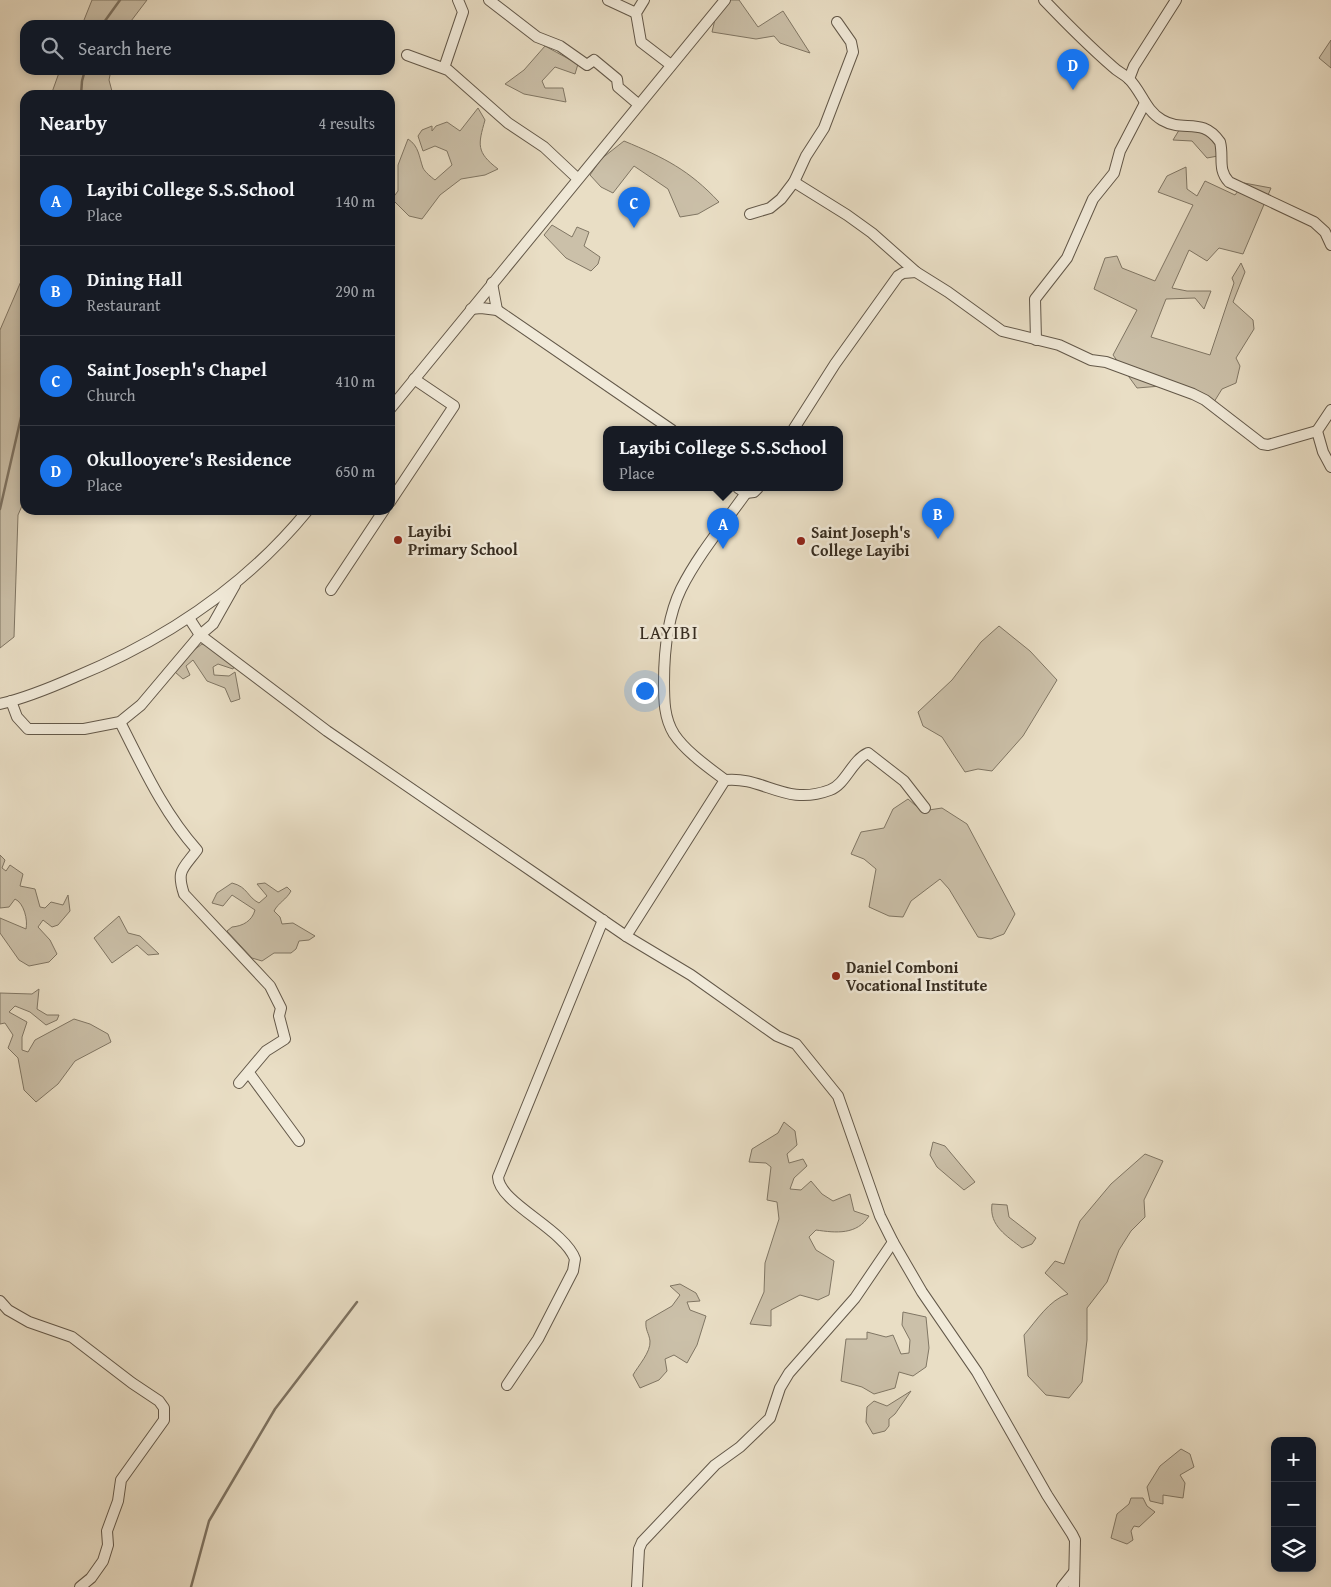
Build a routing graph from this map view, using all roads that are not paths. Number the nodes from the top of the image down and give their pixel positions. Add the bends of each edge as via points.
1 (458, 0) edge
2 (490, 0) edge
3 (608, 0) edge
4 (644, 0) edge
5 (725, 0) edge
6 (1044, 0) edge
7 (1176, 0) edge
8 (636, 14) junction
9 (837, 22) dead end
10 (407, 55) dead end
11 (671, 65) junction
12 (1134, 66) junction
13 (444, 68) junction
14 (1114, 68) junction
15 (1129, 79) junction
16 (1145, 103) junction
17 (638, 104) junction
18 (577, 178) junction
19 (794, 182) junction
20 (750, 214) dead end
21 (1331, 245) edge
22 (916, 272) junction
23 (492, 283) junction
24 (471, 309) junction
25 (497, 310) junction
26 (1036, 340) junction
27 (414, 379) junction
28 (395, 403) edge
29 (1331, 410) edge
30 (666, 426) edge
31 (796, 426) edge
32 (1317, 431) junction
33 (1331, 467) edge
34 (742, 491) edge
35 (755, 491) edge
36 (395, 494) edge
37 (304, 515) edge
38 (381, 515) edge
39 (236, 582) junction
40 (331, 590) dead end
41 (189, 618) junction
42 (200, 635) junction
43 (11, 701) junction
44 (0, 704) edge
45 (120, 722) junction
46 (725, 780) junction
47 (926, 808) dead end
48 (603, 920) junction
49 (626, 936) junction
50 (249, 1073) junction
51 (239, 1083) dead end
52 (299, 1141) dead end
53 (893, 1242) junction
54 (0, 1301) edge
55 (507, 1386) dead end
56 (1074, 1572) junction
57 (80, 1587) edge
58 (637, 1587) edge
59 (1062, 1587) edge
60 (1074, 1587) edge

1 - 13 street via 464,12
2 - 17 street via 537,37 560,46 587,65 594,60 617,79 618,87
3 - 8 street
4 - 8 street
5 - 11 street
6 - 14 street
7 - 12 street
8 - 11 street via 641,42
9 - 19 street via 851,42 853,52 824,128
10 - 13 street
11 - 17 street
12 - 14 street
12 - 15 street
13 - 18 street via 508,123 544,147
14 - 15 street
15 - 16 street
16 - 21 street via 1164,121 1198,125 1211,131 1220,142 1220,166 1229,182 1314,222 1325,232
16 - 26 street via 1120,151 1114,173 1093,199 1067,258 1035,299
17 - 18 street
18 - 23 street
19 - 20 street via 770,208
19 - 22 street via 872,233
22 - 26 street via 1002,331
22 - 31 street via 903,272 898,276
23 - 24 street
23 - 25 street
24 - 25 street
24 - 27 street
25 - 30 street
26 - 32 street via 1059,345 1091,360 1106,362 1206,400 1262,444
27 - 28 street
27 - 36 street via 454,406
29 - 32 street
32 - 33 street
34 - 35 street
34 - 46 street via 681,590 665,658 664,705 670,726 684,746
37 - 39 street via 277,546
38 - 40 street
39 - 41 street
39 - 42 street via 221,613
41 - 42 street
41 - 43 street via 104,665
42 - 45 street via 141,705
42 - 48 street via 327,731
43 - 44 street
43 - 45 street via 18,718 28,729 84,728
45 - 50 street via 169,816 197,850 181,868 179,876 184,894 266,980 278,999 285,1038 266,1051
46 - 47 street via 738,778 774,792 804,796 817,794 835,788 868,753 904,781
46 - 49 street
48 - 49 street
48 - 55 street via 498,1176 502,1190 552,1232 575,1259 573,1270 538,1339
49 - 53 street via 801,1049 838,1096 880,1216
50 - 51 street
50 - 52 street
53 - 56 street via 922,1292 977,1372 1047,1495 1068,1525 1075,1540
53 - 58 street via 855,1298 788,1373 770,1418 740,1447 715,1464 642,1542
54 - 57 street via 8,1310 29,1322 72,1336 160,1401 164,1408 164,1420 121,1480 118,1501 107,1531 108,1545 103,1561
56 - 59 street
56 - 60 street

